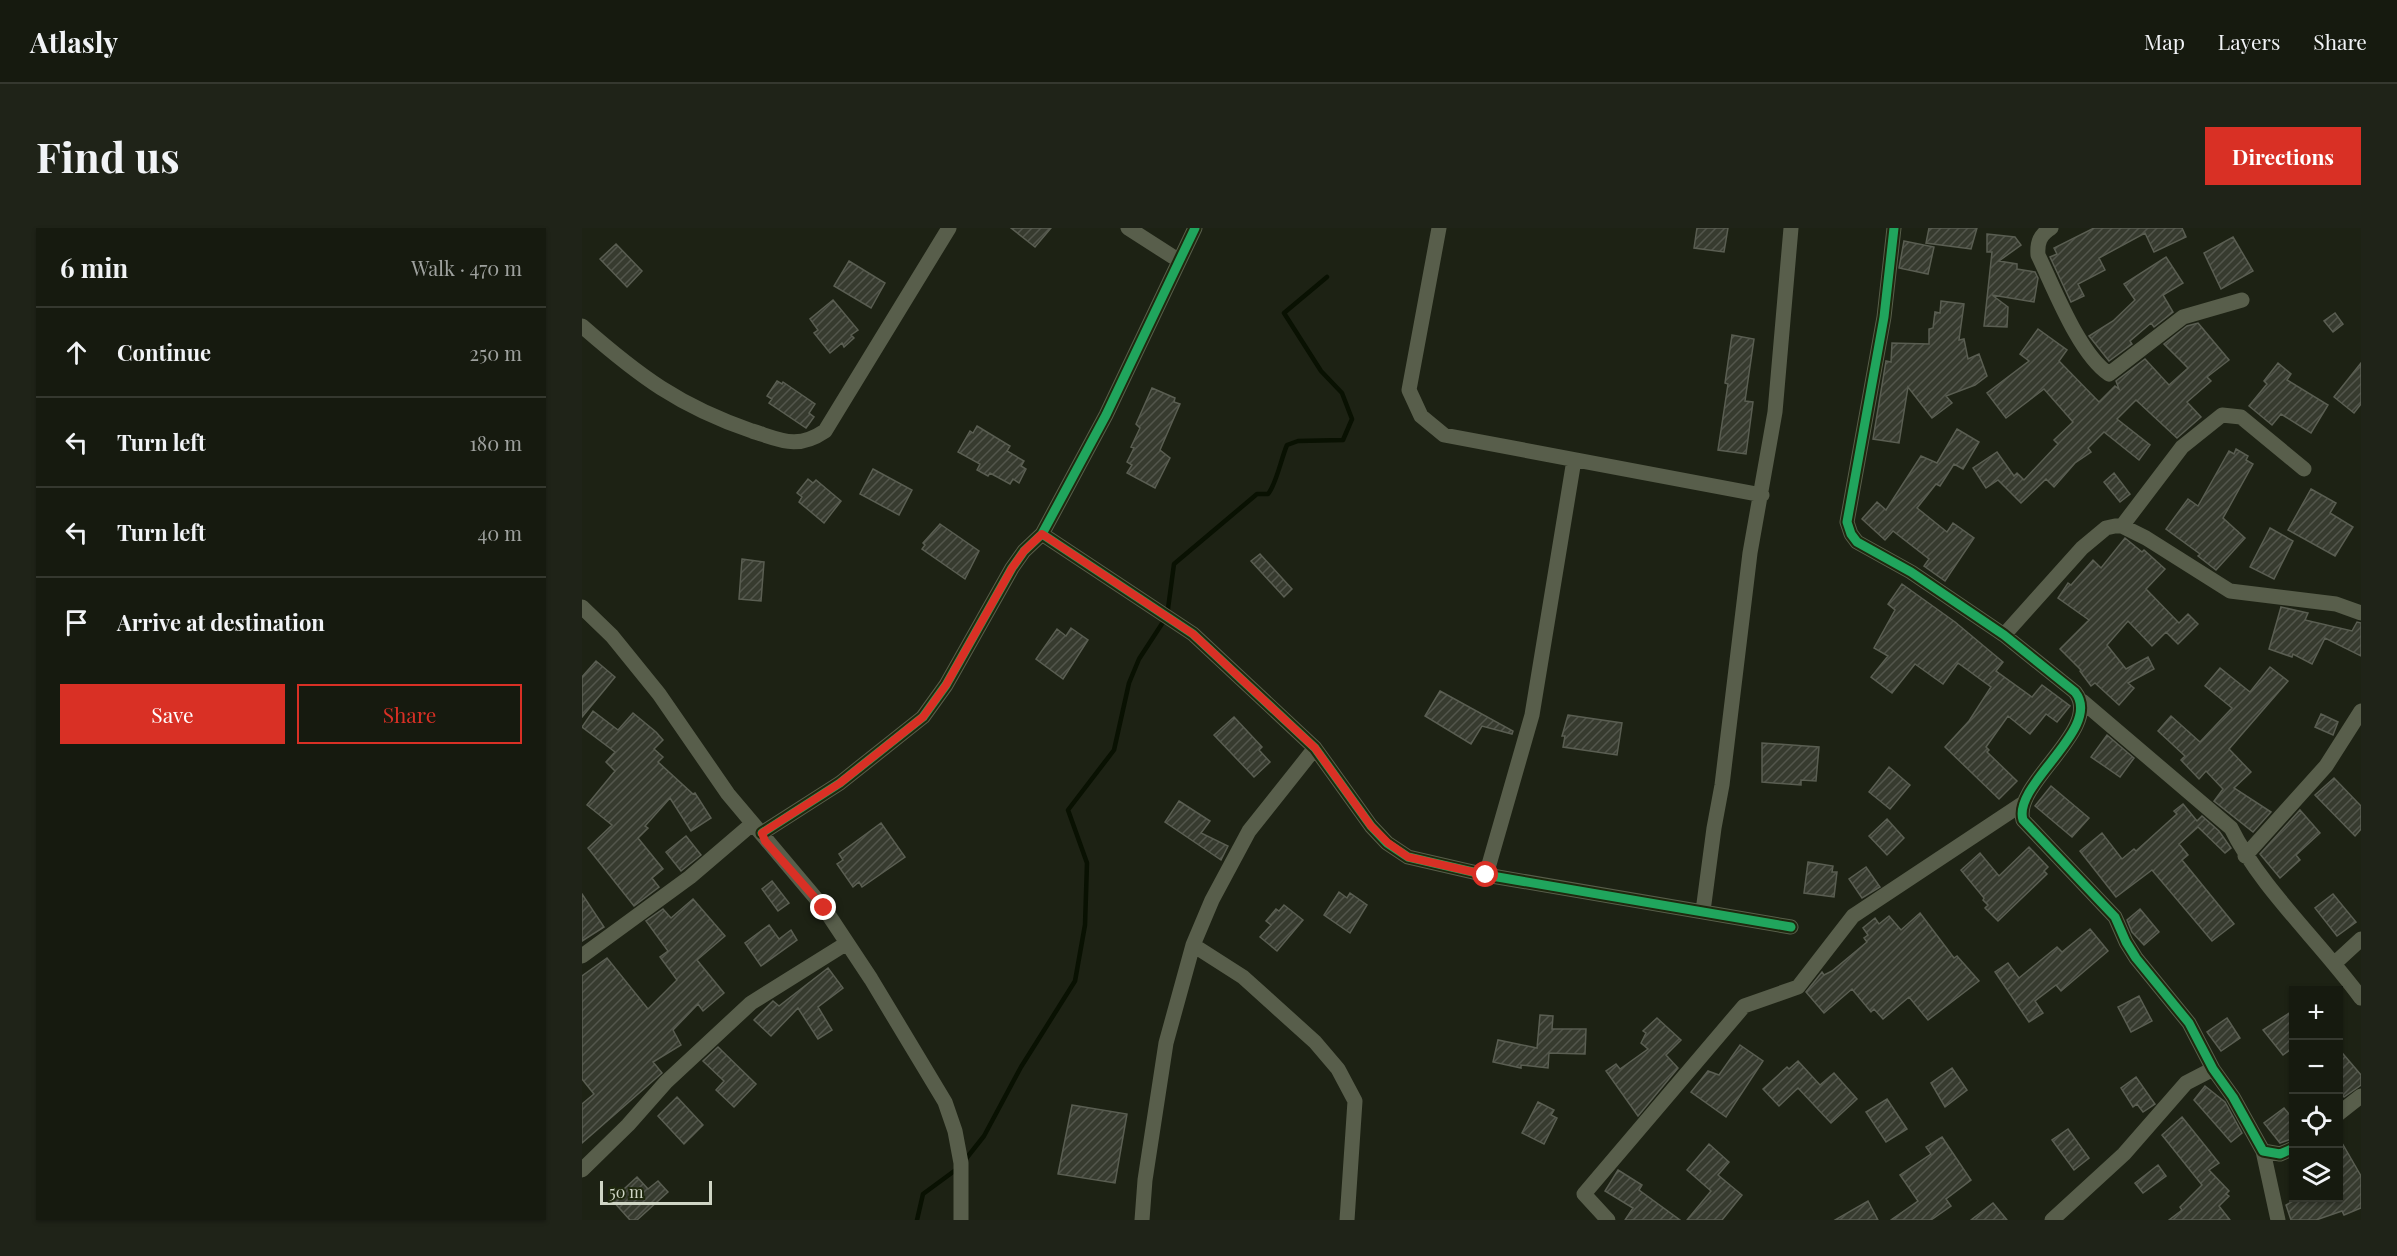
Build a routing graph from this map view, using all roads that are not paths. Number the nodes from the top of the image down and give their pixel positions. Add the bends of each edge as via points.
1 (949, 228) edge
2 (1128, 228) edge
3 (1195, 228) edge
4 (1439, 228) edge
5 (1791, 228) edge
6 (1894, 228) edge
7 (2050, 228) edge
8 (1178, 260) junction
9 (2242, 300) dead end
10 (582, 326) edge
11 (1574, 460) junction
12 (2304, 469) dead end
13 (1762, 495) junction
14 (2122, 526) junction
15 (1042, 534) junction
16 (582, 608) edge
17 (2361, 613) edge
18 (2004, 635) junction
19 (2082, 700) junction
20 (2361, 711) edge
21 (1315, 748) junction
22 (2022, 804) junction
23 (757, 828) junction
24 (2245, 856) junction
25 (1486, 875) junction
26 (1703, 911) junction
27 (1791, 927) dead end
28 (2361, 939) edge
29 (847, 943) junction
30 (1193, 945) junction
31 (582, 956) edge
32 (2335, 963) junction
33 (2361, 998) edge
34 (2213, 1069) junction
35 (2361, 1096) edge
36 (2343, 1110) edge
37 (2289, 1150) edge
38 (2263, 1151) junction
39 (582, 1170) edge
40 (961, 1220) edge
41 (1142, 1220) edge
42 (1347, 1220) edge
43 (1608, 1220) edge
44 (2052, 1220) edge
45 (2278, 1220) edge

1 - 10 street via 825,431 811,440 791,443 725,422 672,397 627,366
2 - 8 street
3 - 8 street
4 - 11 street via 1409,390 1421,416 1444,435
5 - 13 street via 1775,412
6 - 18 street via 1884,317 1847,522 1857,542 1911,572
7 - 9 street via 2037,245 2038,255 2071,325 2099,368 2109,374 2183,317
8 - 15 street via 1106,415
11 - 13 street
11 - 25 street via 1532,715
12 - 14 street via 2241,417 2222,415 2182,447
13 - 26 street via 1750,553
14 - 17 street via 2182,558 2230,591 2336,604
14 - 18 street via 2106,528 2082,548
15 - 21 street via 1193,634
15 - 23 street via 1012,568 946,685 923,717 840,783
16 - 23 street via 612,636 659,694 728,794
18 - 19 street
19 - 22 street via 2082,713 2070,734
19 - 24 street via 2232,828
20 - 24 street via 2326,766
21 - 25 street via 1371,826 1388,843 1408,857
21 - 30 street via 1249,831
22 - 34 street via 2022,820 2115,917 2136,958 2189,1023
22 - 43 street via 1853,916 1798,987 1744,1006 1584,1194
23 - 29 street via 824,908
23 - 31 street
24 - 32 street
25 - 26 street
26 - 27 street
28 - 32 street
29 - 39 street via 751,1003 666,1082
29 - 40 street via 945,1102 961,1163
30 - 41 street via 1166,1043
30 - 42 street via 1243,977 1315,1042 1338,1070 1355,1101
32 - 33 street
34 - 38 street
34 - 44 street via 2186,1083 2124,1154
35 - 36 street
37 - 38 street via 2280,1154
38 - 45 street

